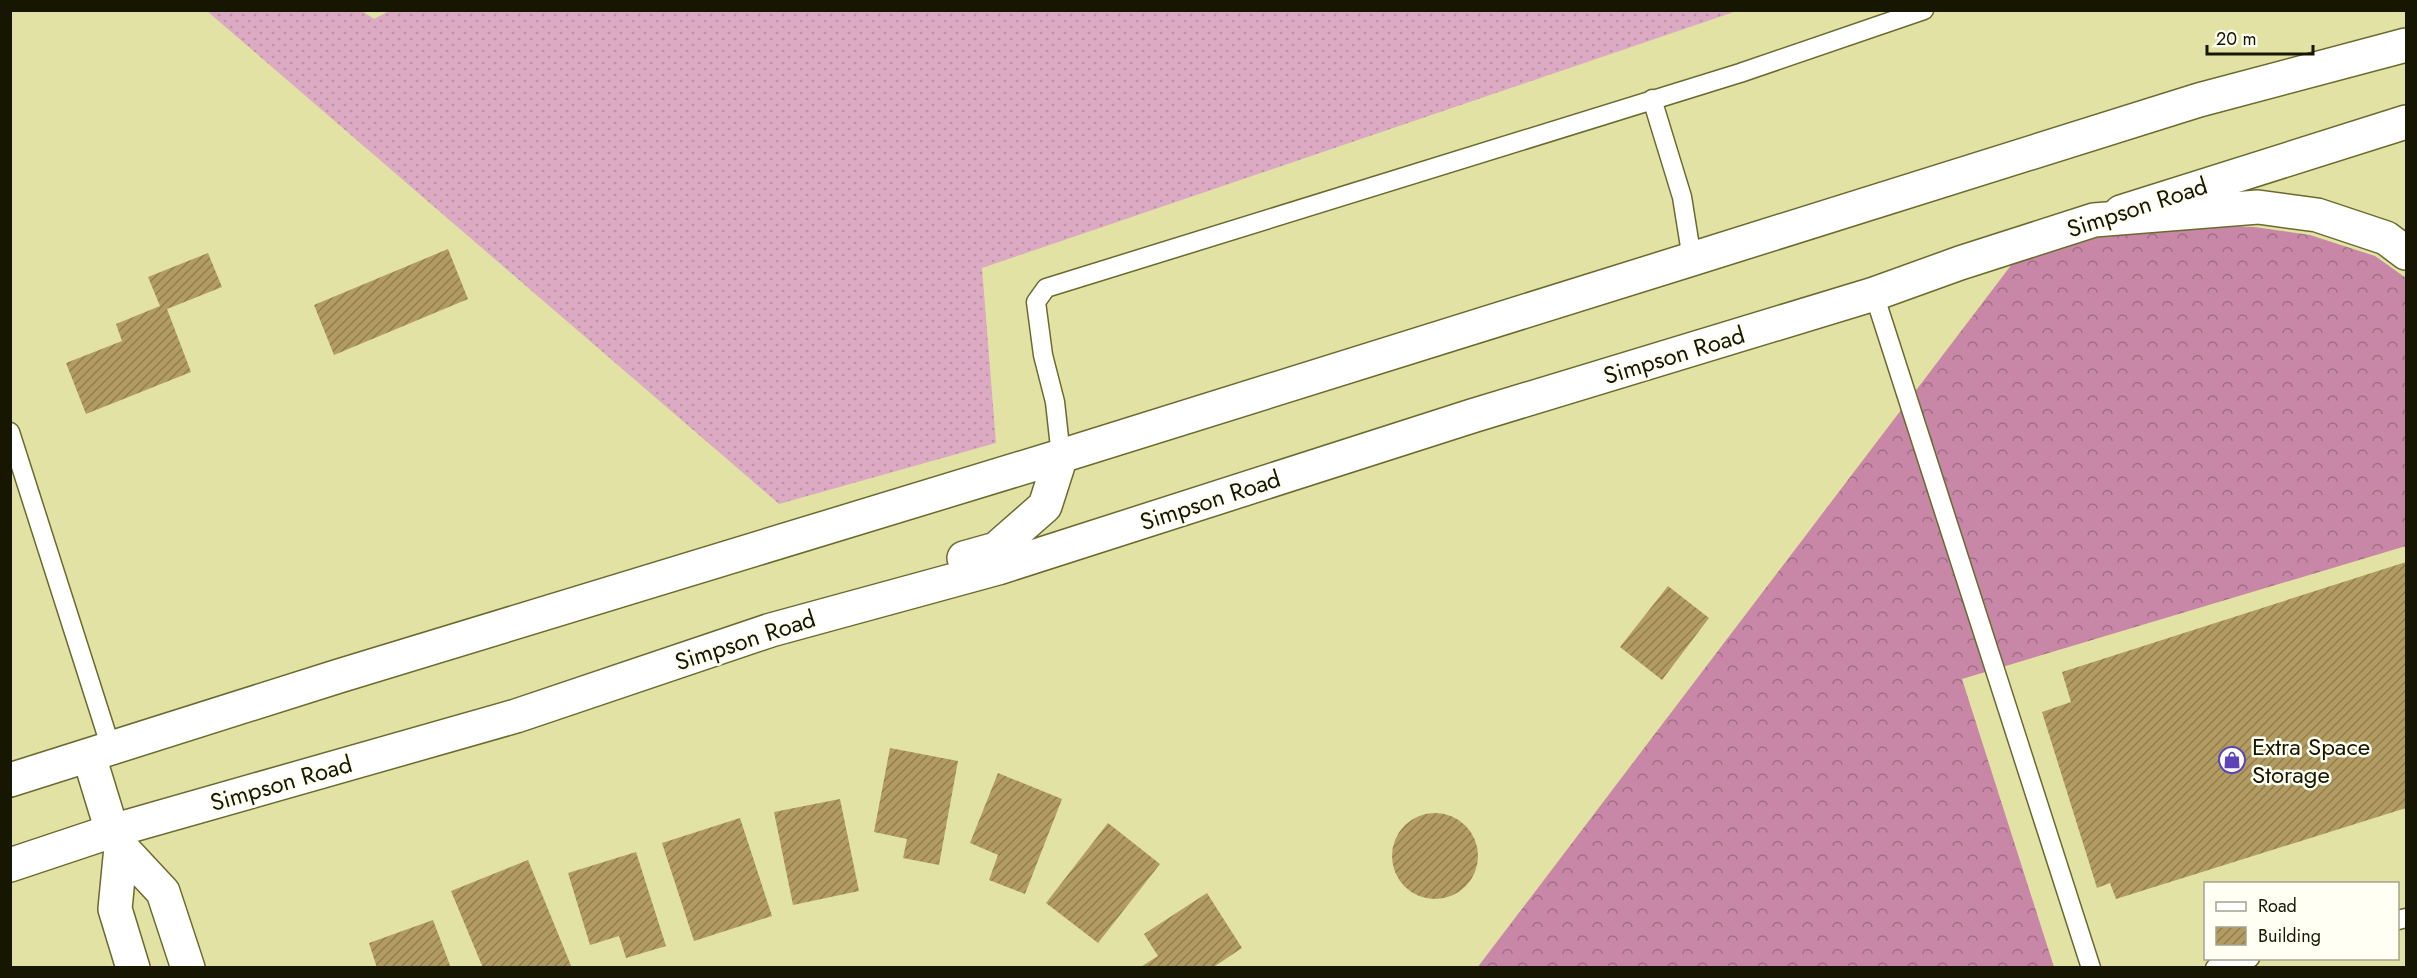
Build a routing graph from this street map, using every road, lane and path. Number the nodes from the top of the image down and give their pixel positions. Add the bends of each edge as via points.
1 (1924, 10) edge
2 (2406, 45) edge
3 (1652, 99) junction
4 (2406, 122) edge
5 (2094, 220) junction
6 (2406, 253) edge
7 (1692, 260) junction
8 (1874, 294) junction
9 (10, 432) edge
10 (1061, 456) junction
11 (771, 630) junction
12 (100, 752) junction
13 (10, 780) edge
14 (117, 839) junction
15 (10, 866) edge
16 (2243, 960) edge
17 (133, 968) edge
18 (188, 968) edge
19 (2091, 968) edge
20 (2215, 968) edge

1 - 3 lane
2 - 7 main road via 2199,100
3 - 7 lane via 1682,197
3 - 10 lane via 1046,288 1036,302
4 - 5 main road, Simpson Road
5 - 6 main road via 2258,207 2316,215 2386,238
5 - 8 main road, Simpson Road
7 - 10 main road
8 - 11 main road, Simpson Road via 1472,416 998,568
8 - 19 lane
9 - 12 lane
10 - 11 main road via 1045,506 996,549 852,590
10 - 12 main road
11 - 14 main road, Simpson Road via 516,716
12 - 13 main road
12 - 14 main road
14 - 15 main road, Simpson Road
14 - 17 main road via 115,909
14 - 18 main road via 163,892
16 - 20 lane

